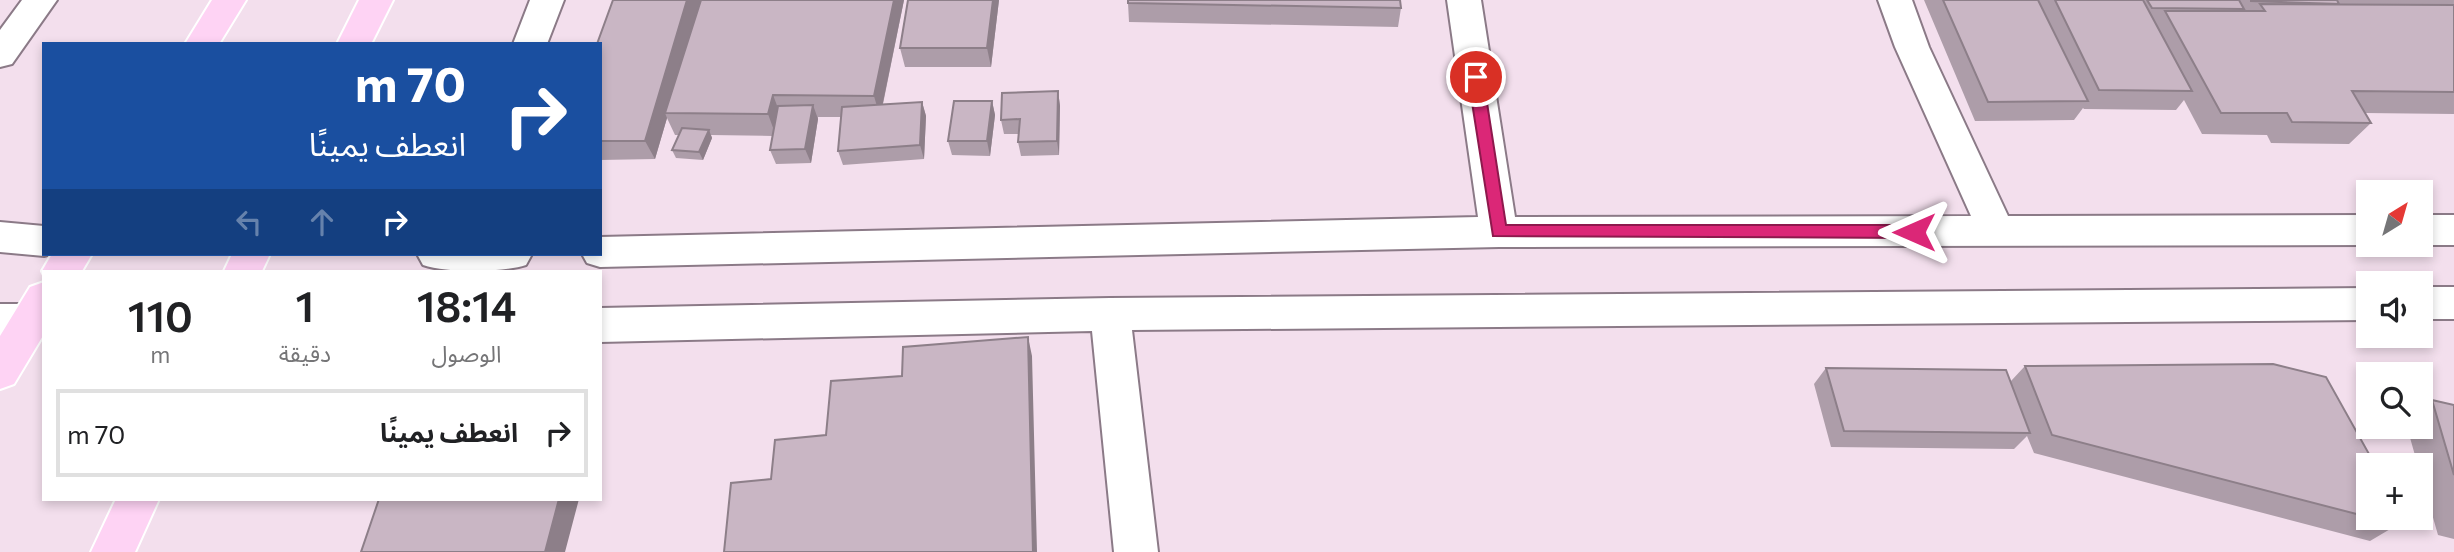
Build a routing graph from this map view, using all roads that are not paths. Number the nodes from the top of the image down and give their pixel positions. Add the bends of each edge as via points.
1 (40, 0) edge
2 (229, 0) edge
3 (376, 0) edge
4 (547, 0) edge
5 (1464, 0) edge
6 (1895, 0) edge
7 (203, 42) edge
8 (355, 42) edge
9 (531, 42) edge
10 (0, 55) edge
11 (2356, 230) edge
12 (2433, 230) edge
13 (2454, 230) edge
14 (1499, 232) junction
15 (1997, 232) junction
16 (0, 237) edge
17 (42, 241) edge
18 (602, 252) edge
19 (2433, 303) edge
20 (2454, 303) edge
21 (2356, 304) edge
22 (24, 313) edge
23 (1110, 314) junction
24 (602, 325) edge
25 (0, 372) edge
26 (137, 501) edge
27 (113, 552) edge
28 (1136, 552) edge

1 - 10 street
2 - 7 main road
3 - 8 main road
4 - 9 street
5 - 14 street
6 - 15 street
11 - 15 street
12 - 13 street
14 - 15 street
14 - 18 street
16 - 17 street
19 - 20 street
21 - 23 street
22 - 25 main road
23 - 24 street
23 - 28 street
26 - 27 main road

